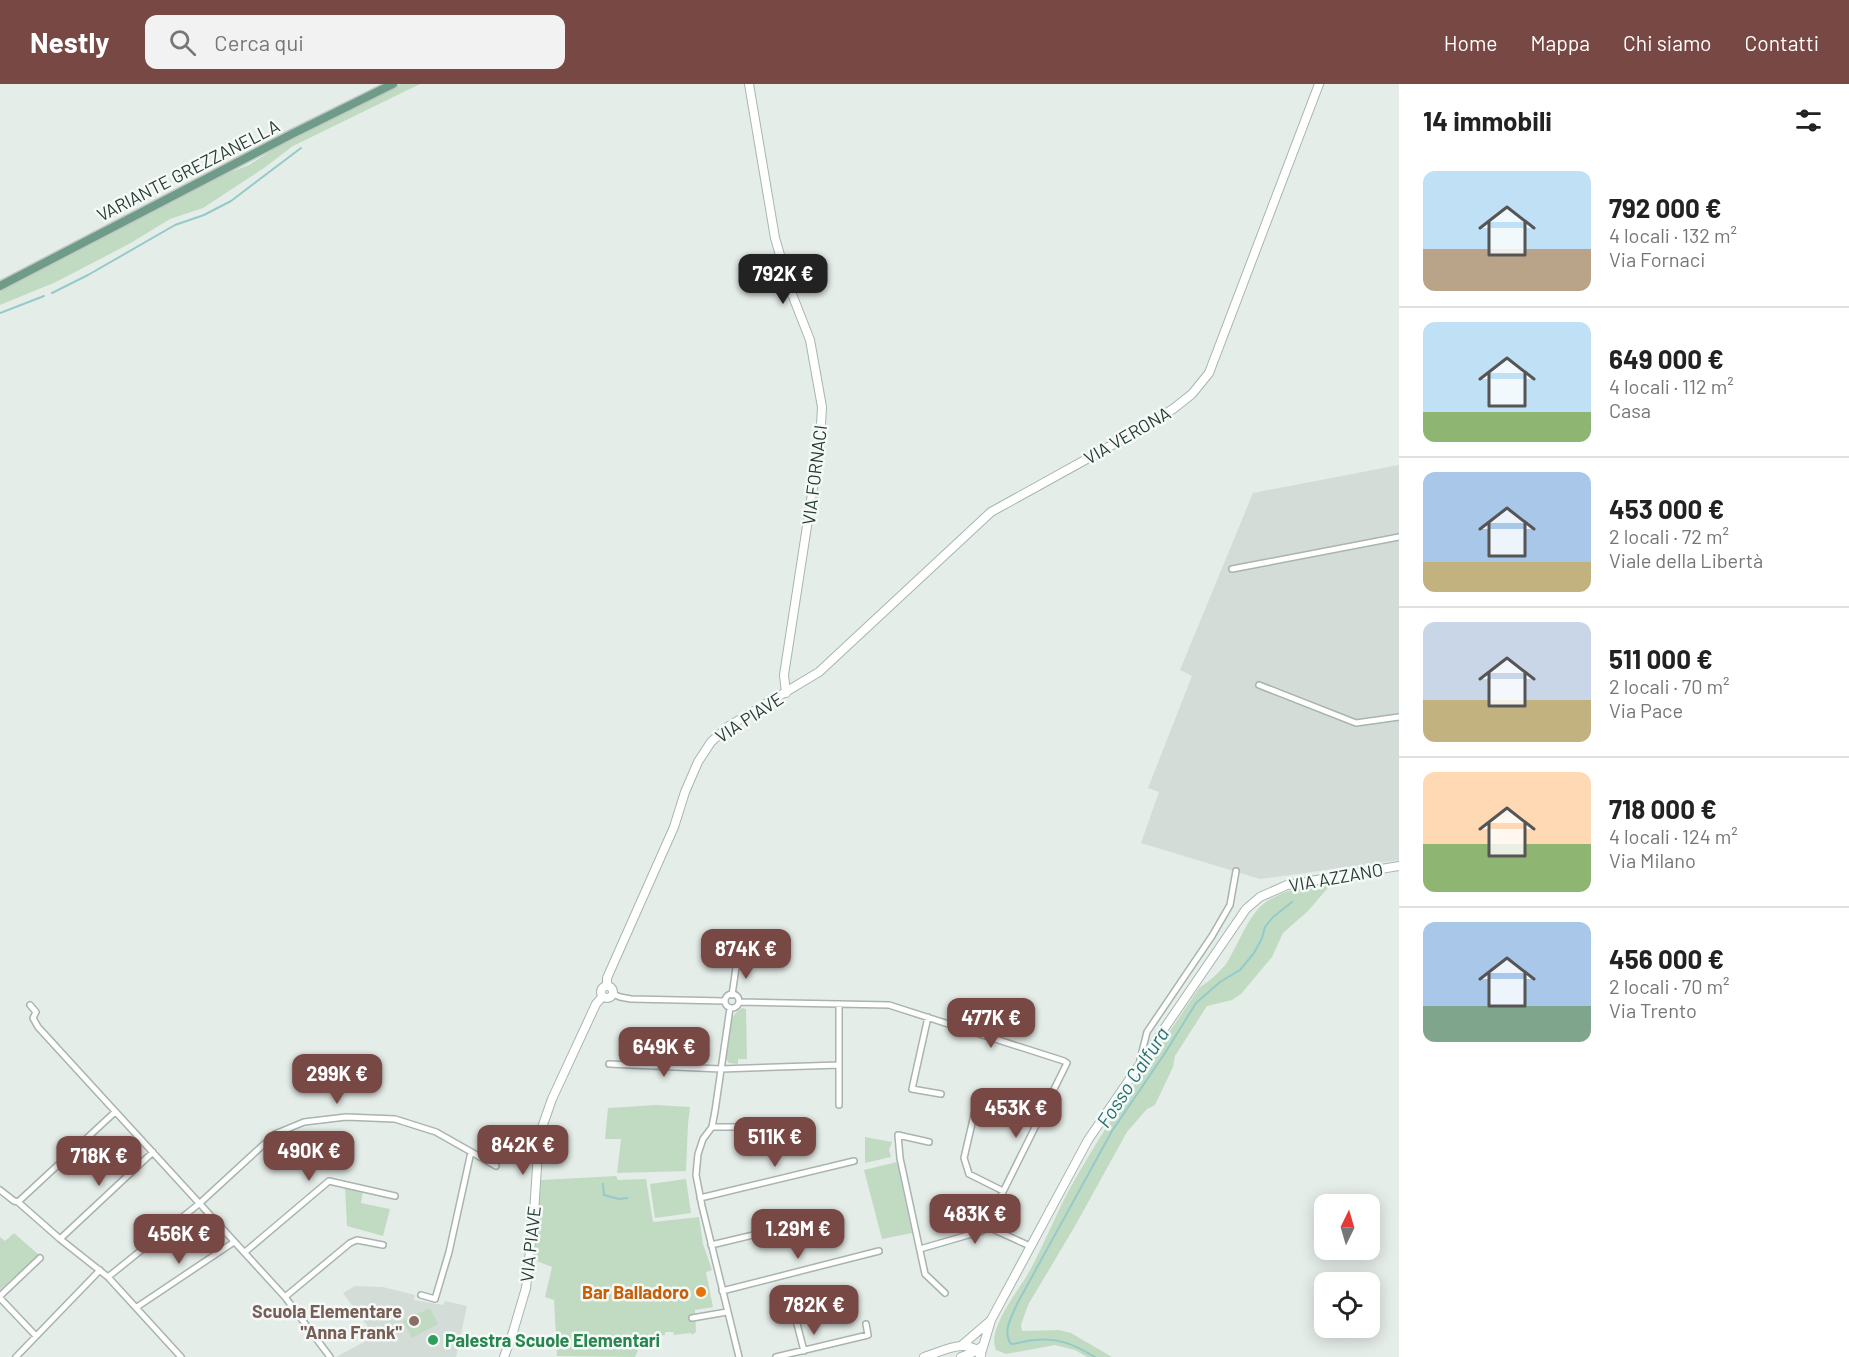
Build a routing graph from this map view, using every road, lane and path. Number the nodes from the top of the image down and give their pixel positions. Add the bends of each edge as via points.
1 (393, 84) edge
2 (749, 84) edge
3 (1319, 84) edge
4 (0, 286) edge
5 (1399, 537) edge
6 (1232, 569) dead end
7 (800, 685) joint
8 (1259, 685) dead end
9 (786, 693) junction
10 (1399, 717) edge
11 (1399, 866) edge
12 (1236, 871) dead end
13 (737, 961) dead end
14 (607, 986) junction
15 (613, 994) junction
16 (732, 995) junction
17 (602, 997) junction
18 (725, 1002) junction
19 (739, 1002) junction
20 (839, 1004) junction
21 (30, 1005) dead end
22 (730, 1008) junction
23 (928, 1017) junction
24 (609, 1064) dead end
25 (1139, 1064) junction
26 (838, 1065) junction
27 (721, 1070) junction
28 (941, 1094) dead end
29 (977, 1102) dead end
30 (839, 1105) dead end
31 (115, 1112) junction
32 (712, 1127) junction
33 (801, 1142) dead end
34 (929, 1142) dead end
35 (153, 1152) junction
36 (471, 1152) junction
37 (854, 1161) dead end
38 (496, 1166) dead end
39 (0, 1190) edge
40 (1003, 1191) junction
41 (395, 1196) dead end
42 (700, 1198) junction
43 (18, 1202) junction
44 (200, 1203) junction
45 (986, 1226) junction
46 (787, 1227) dead end
47 (60, 1239) junction
48 (234, 1242) junction
49 (383, 1245) dead end
50 (711, 1245) junction
51 (1030, 1246) junction
52 (920, 1249) junction
53 (879, 1251) dead end
54 (244, 1252) junction
55 (40, 1258) dead end
56 (100, 1270) junction
57 (108, 1277) junction
58 (722, 1291) junction
59 (945, 1293) dead end
60 (421, 1295) dead end
61 (0, 1297) edge
62 (285, 1297) junction
63 (137, 1307) junction
64 (727, 1312) junction
65 (692, 1318) dead end
66 (991, 1320) junction
67 (797, 1324) dead end
68 (866, 1324) dead end
69 (36, 1336) junction
70 (962, 1346) junction
71 (804, 1351) junction
72 (980, 1351) edge
73 (16, 1357) edge
74 (181, 1357) edge
75 (330, 1357) edge
76 (504, 1357) edge
77 (739, 1357) edge
78 (776, 1357) edge
79 (924, 1357) edge
80 (961, 1357) edge

1 - 4 main road, VARIANTE GREZZANELLA
2 - 9 street, VIA FORNACI via 776,237 790,290 810,340 822,407 784,675
3 - 7 street, VIA VERONA via 1209,373 1192,394 1132,434 991,512 819,672
5 - 6 street
7 - 9 street, VIA PIAVE
8 - 10 street via 1356,723
9 - 14 street, VIA PIAVE via 729,726 711,742 698,762 674,827 607,978
11 - 25 street, VIA AZZANO via 1273,890 1246,909
12 - 25 street via 1230,905 1147,1032
13 - 16 street
14 - 15 street
14 - 17 street via 601,988
15 - 17 street via 609,999
15 - 18 street via 630,999
16 - 18 street
16 - 19 street
17 - 76 street, VIA PIAVE via 552,1099 539,1136 526,1288
18 - 22 street
19 - 20 street
19 - 22 street
20 - 23 street via 890,1005
20 - 26 street
21 - 31 street via 36,1012 33,1018 38,1027
22 - 27 street
23 - 28 street via 912,1089
23 - 40 street via 1066,1063
24 - 27 street
25 - 51 street via 1088,1140
26 - 27 street
26 - 30 street
27 - 32 street
29 - 40 street via 964,1158 969,1174
31 - 35 street
31 - 43 street
32 - 33 street via 796,1127
32 - 42 street via 698,1154
34 - 52 street via 898,1135
35 - 44 street
35 - 47 street
36 - 38 street
36 - 44 street via 436,1132 395,1119 364,1116 304,1122 275,1134
36 - 60 street via 435,1299
37 - 42 street
39 - 43 street
40 - 45 street
41 - 54 street via 328,1180
42 - 50 street
43 - 47 street
44 - 48 street
44 - 57 street
45 - 51 street
45 - 52 street via 982,1231
46 - 50 street
47 - 56 street
48 - 54 street
48 - 63 street
49 - 62 street via 357,1240 350,1243
50 - 58 street
51 - 66 street
52 - 59 street via 925,1274
53 - 58 street
54 - 62 street
55 - 61 street
56 - 57 street
56 - 69 street
57 - 63 street
58 - 64 street
61 - 69 street
62 - 75 street
63 - 74 street
64 - 65 street
64 - 77 street
66 - 70 street
66 - 72 street
67 - 71 street
68 - 71 street via 868,1335
69 - 73 street
70 - 72 street
70 - 79 street
71 - 78 street
72 - 80 street

